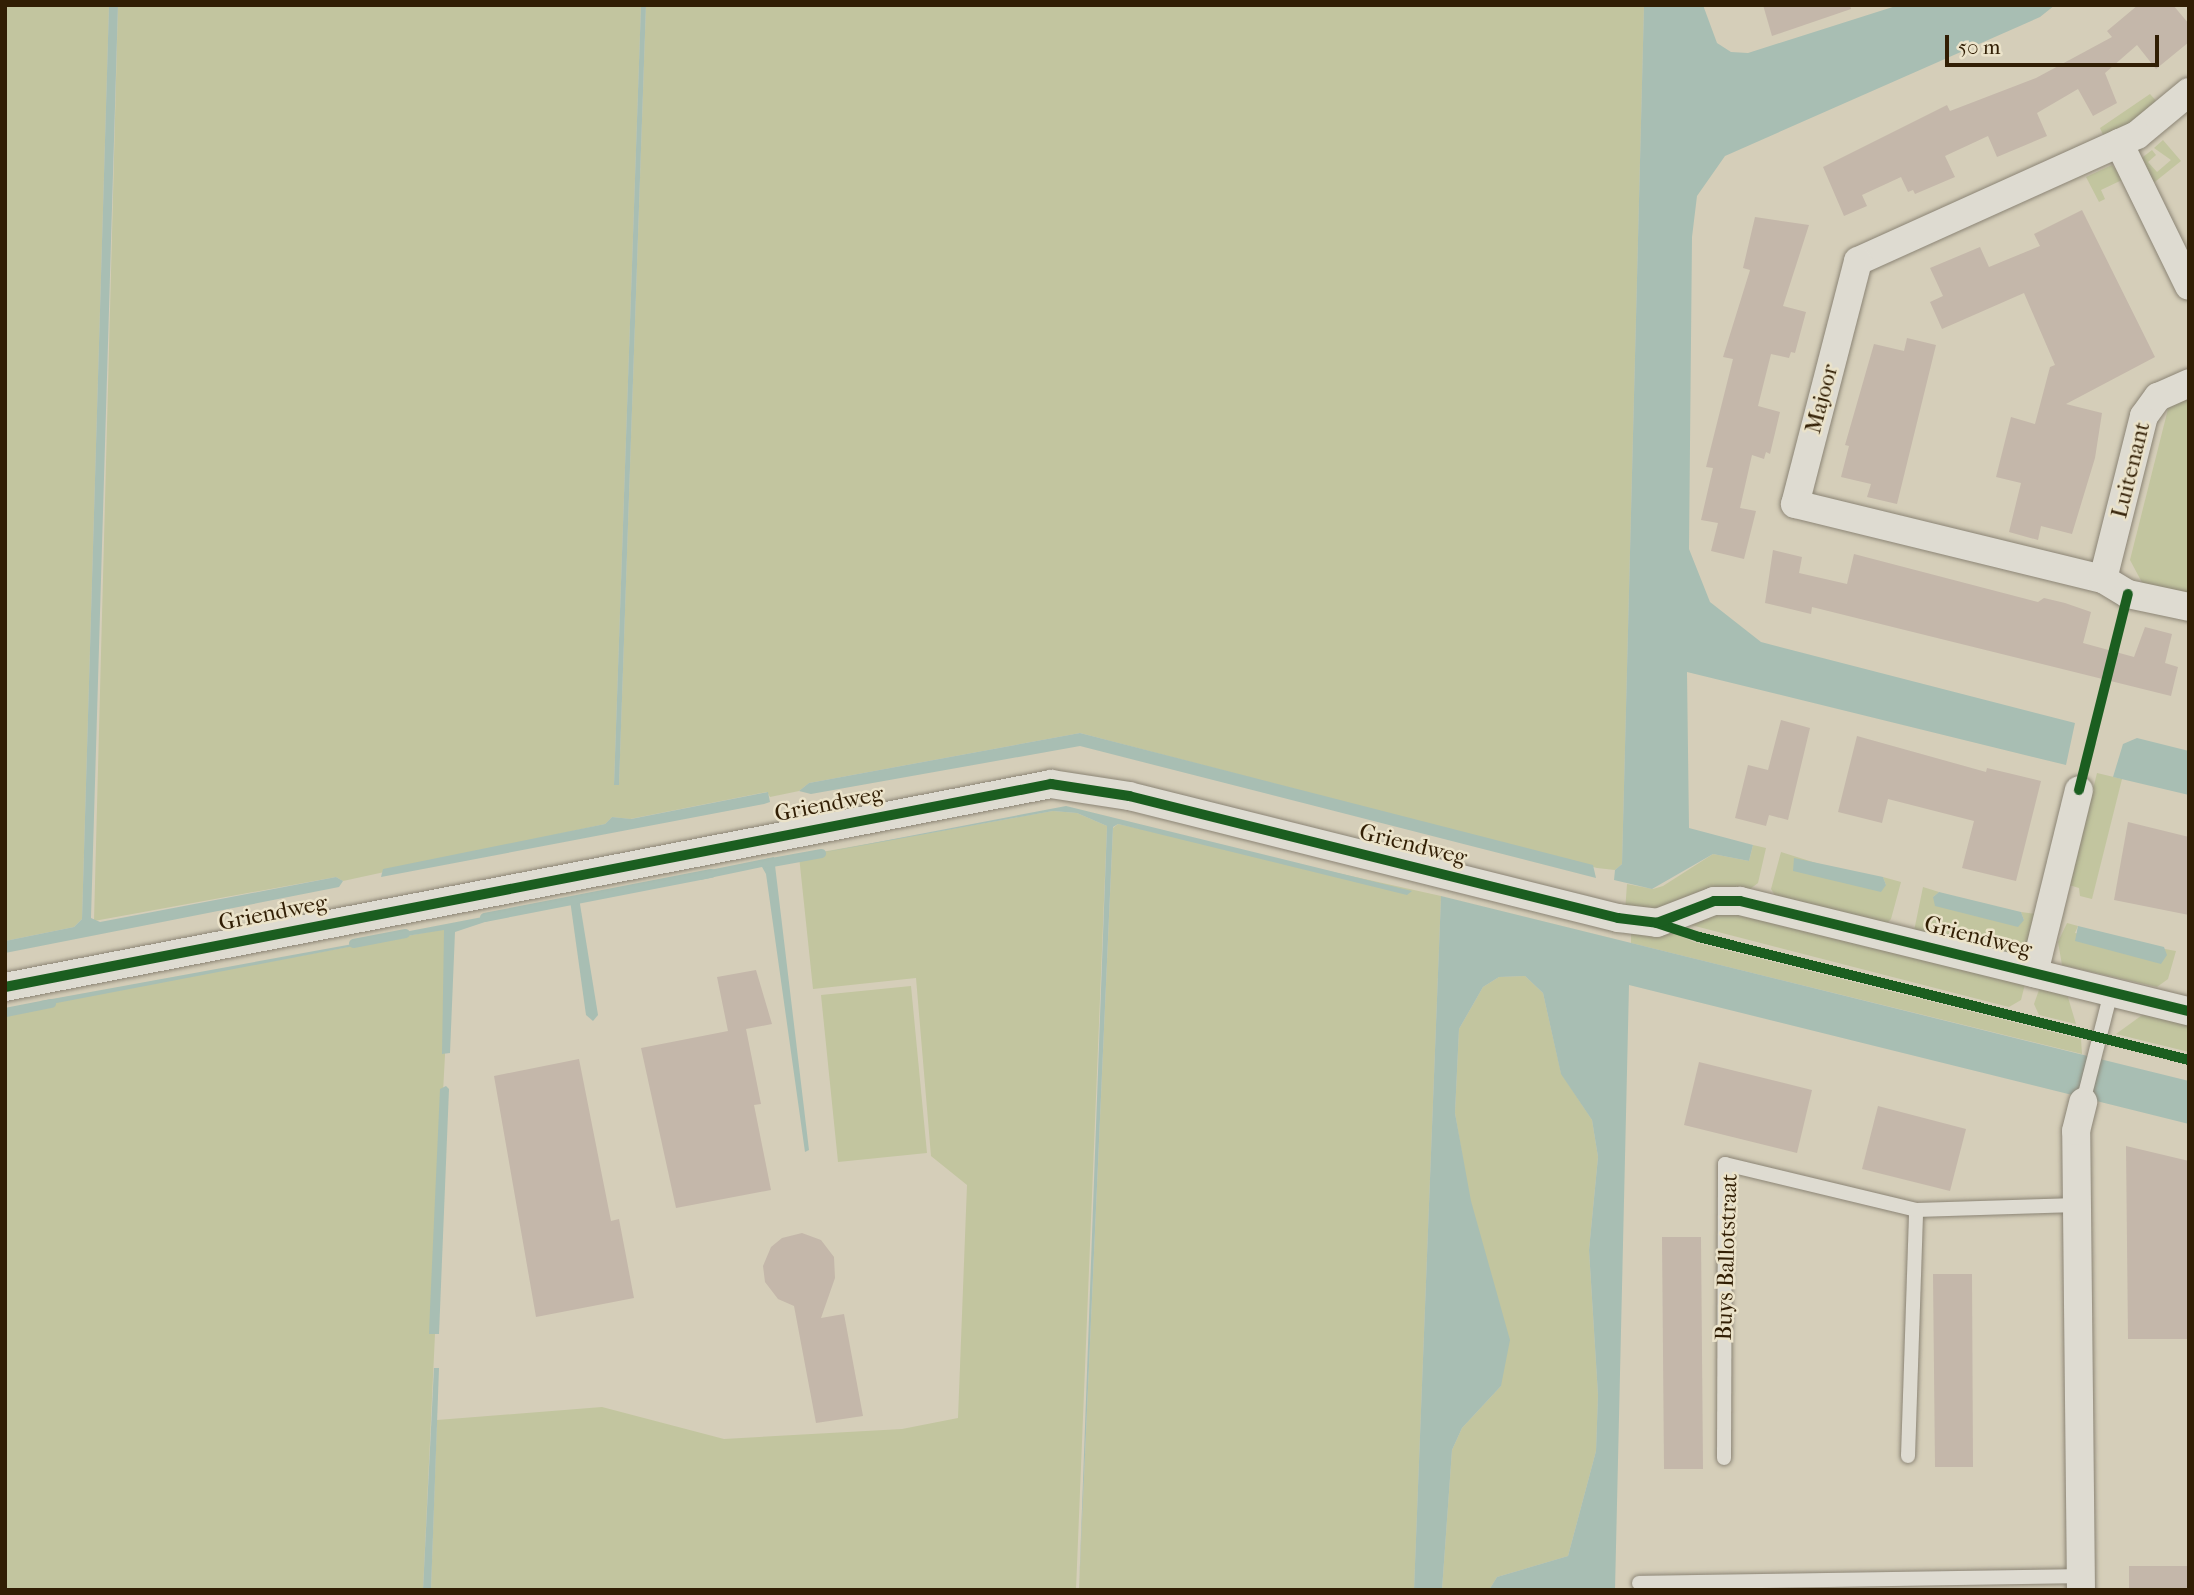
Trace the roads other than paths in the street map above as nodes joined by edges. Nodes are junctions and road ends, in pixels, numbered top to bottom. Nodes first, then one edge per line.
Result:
1 (2189, 92) edge
2 (2119, 143) junction
3 (2189, 286) edge
4 (2189, 383) edge
5 (2104, 579) junction
6 (2189, 607) edge
7 (2079, 790) dead end
8 (2034, 973) junction
9 (5, 987) edge
10 (2111, 992) junction
11 (2189, 1011) edge
12 (2083, 1102) joint
13 (2077, 1205) junction
14 (1916, 1210) junction
15 (1908, 1456) dead end
16 (1724, 1458) dead end
17 (1639, 1583) dead end
18 (2081, 1583) edge

1 - 2 street, Majoor
2 - 3 street
2 - 5 street, Majoor
4 - 5 street, Luitenant
5 - 6 street, Majoor
7 - 8 street
8 - 9 street, Griendweg
8 - 10 street, Griendweg
10 - 11 street, Griendweg
10 - 12 lane
12 - 13 street
13 - 14 lane, Buys Ballotstraat
13 - 18 street
14 - 15 lane
14 - 16 lane, Buys Ballotstraat
17 - 18 lane

